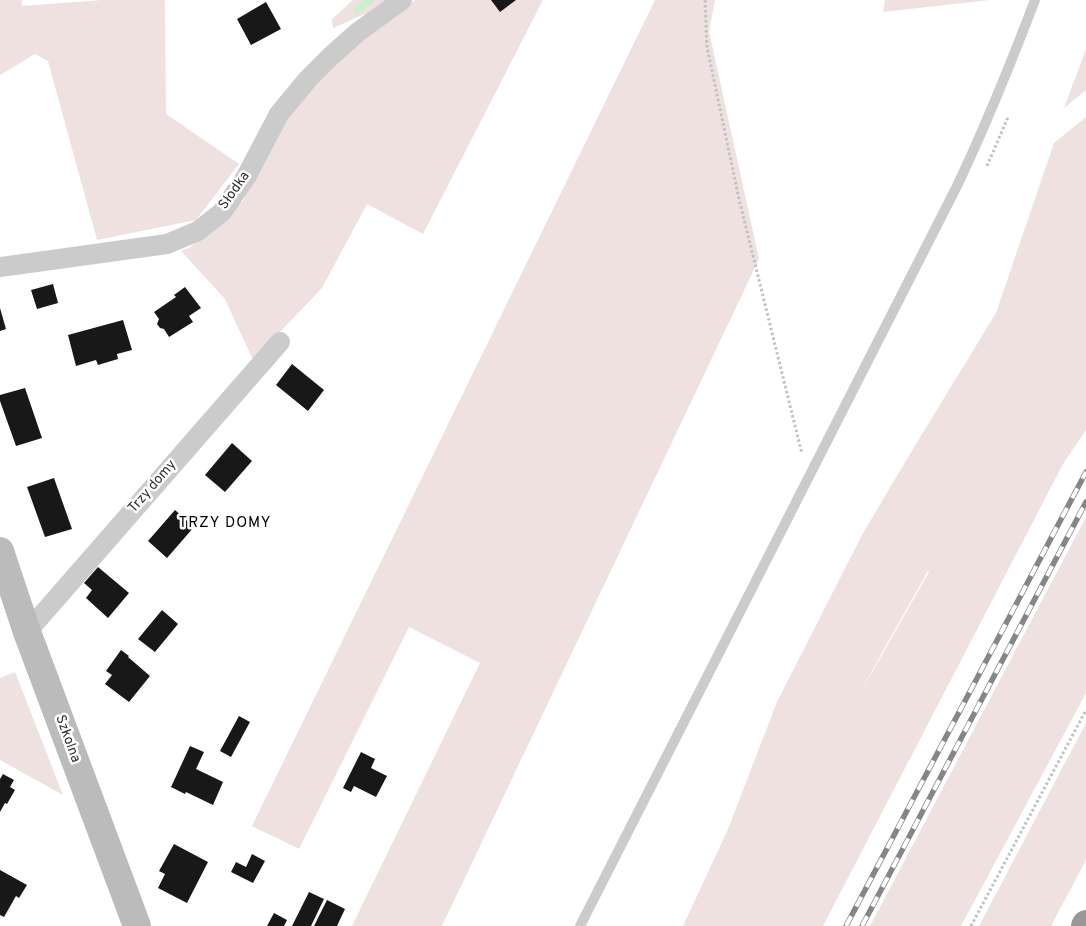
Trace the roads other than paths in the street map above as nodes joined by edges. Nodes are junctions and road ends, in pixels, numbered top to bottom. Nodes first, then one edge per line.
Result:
1 (402, 0) edge
2 (1035, 0) edge
3 (0, 266) edge
4 (280, 342) dead end
5 (2, 563) edge
6 (27, 632) junction
7 (137, 926) edge
8 (580, 926) edge

1 - 3 street, Słodka
2 - 8 lane
4 - 6 street, Trzy domy
5 - 6 street, Szkolna
6 - 7 street, Szkolna

